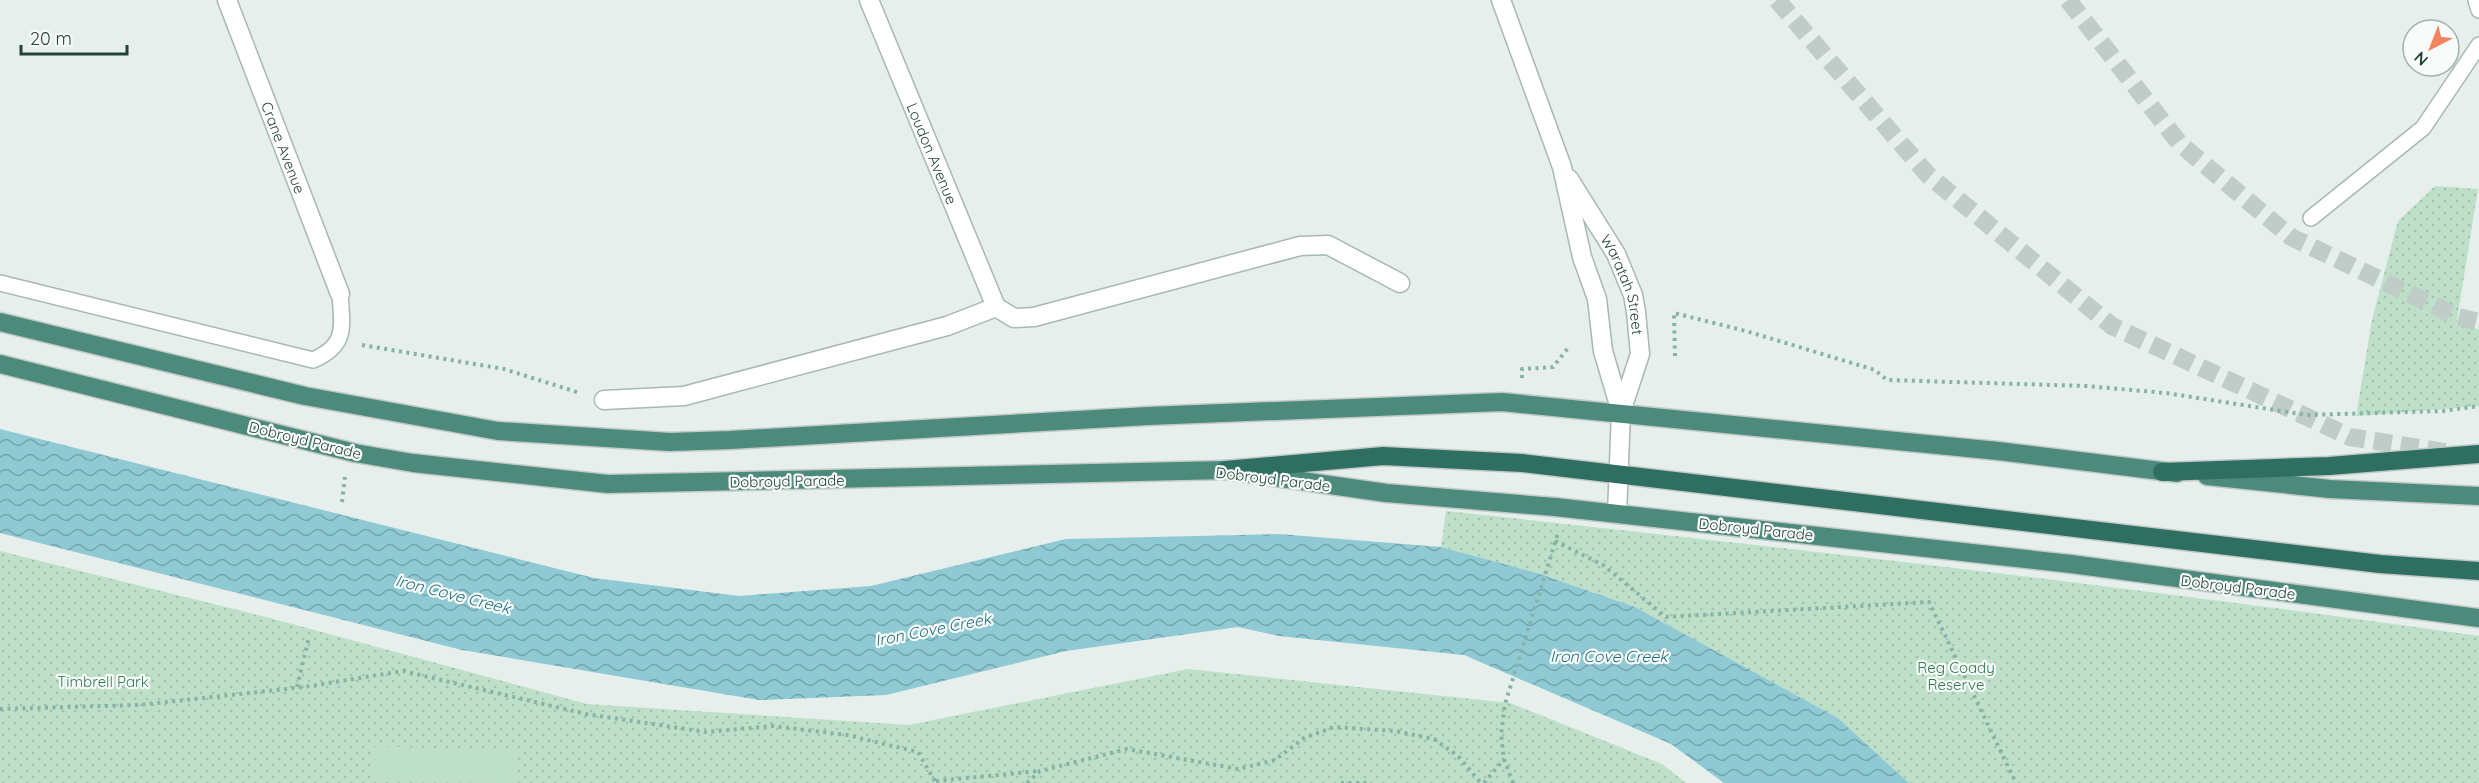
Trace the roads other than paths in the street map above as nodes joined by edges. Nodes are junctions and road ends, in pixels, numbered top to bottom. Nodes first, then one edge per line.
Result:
1 (227, 0) edge
2 (869, 0) edge
3 (1501, 0) edge
4 (2476, 0) edge
5 (2479, 10) edge
6 (2479, 45) edge
7 (1562, 167) junction
8 (2311, 218) dead end
9 (0, 283) edge
10 (1400, 283) dead end
11 (340, 294) joint
12 (996, 307) junction
13 (0, 322) edge
14 (0, 364) edge
15 (604, 400) road end
16 (1621, 412) junction
17 (2479, 454) edge
18 (1226, 470) junction
19 (2162, 472) junction
20 (1619, 474) junction
21 (2479, 496) edge
22 (1617, 514) junction
23 (2479, 571) edge
24 (2479, 618) edge

1 - 11 street, Crane Avenue
2 - 12 street, Loudon Avenue
3 - 7 street, Waratah Street
4 - 5 lane
6 - 8 lane
7 - 16 street, Waratah Street
7 - 16 street, Waratah Street
9 - 11 lane
10 - 12 street
12 - 15 street
13 - 16 highway
14 - 18 highway, Dobroyd Parade
16 - 19 highway
16 - 20 street, Waratah Street
17 - 19 highway
18 - 20 highway
18 - 22 highway, Dobroyd Parade
19 - 21 highway
20 - 22 street, Waratah Street
20 - 23 highway
22 - 24 highway, Dobroyd Parade

